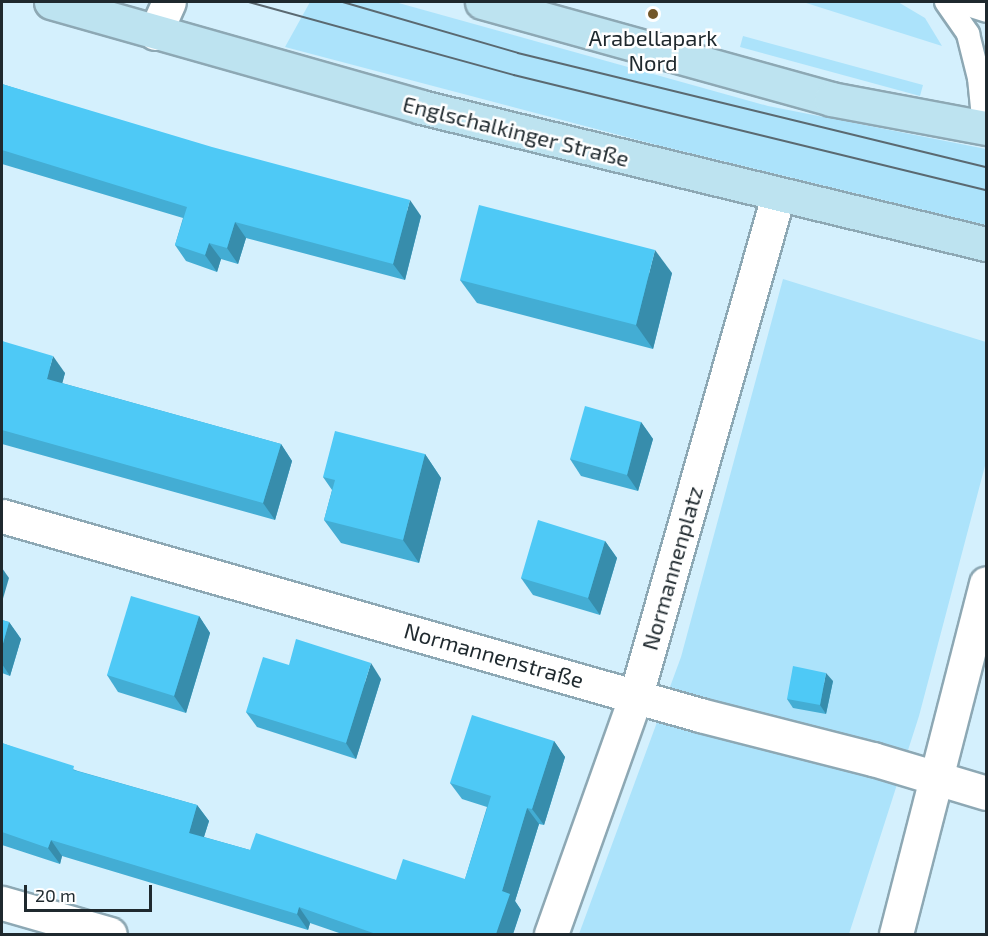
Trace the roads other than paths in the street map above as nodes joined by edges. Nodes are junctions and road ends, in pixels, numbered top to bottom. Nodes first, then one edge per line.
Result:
1 (51, 2) edge
2 (169, 2) edge
3 (482, 2) edge
4 (946, 2) edge
5 (959, 2) edge
6 (987, 11) edge
7 (155, 33) junction
8 (985, 127) edge
9 (778, 196) junction
10 (987, 244) edge
11 (2, 516) edge
12 (987, 583) edge
13 (636, 695) junction
14 (939, 778) junction
15 (987, 792) edge
16 (2, 903) edge
17 (110, 934) edge
18 (551, 934) edge
19 (897, 934) edge

1 - 7 main road, Englschalkinger Straße
2 - 7 street
3 - 8 main road
4 - 8 lane
5 - 6 lane
7 - 9 main road, Englschalkinger Straße
9 - 10 main road, Englschalkinger Straße
9 - 13 street, Normannenplatz
11 - 13 street, Normannenstraße
12 - 14 street
13 - 14 street, Normannenstraße
13 - 18 street, Normannenplatz
14 - 15 street, Normannenstraße
14 - 19 street
16 - 17 street

